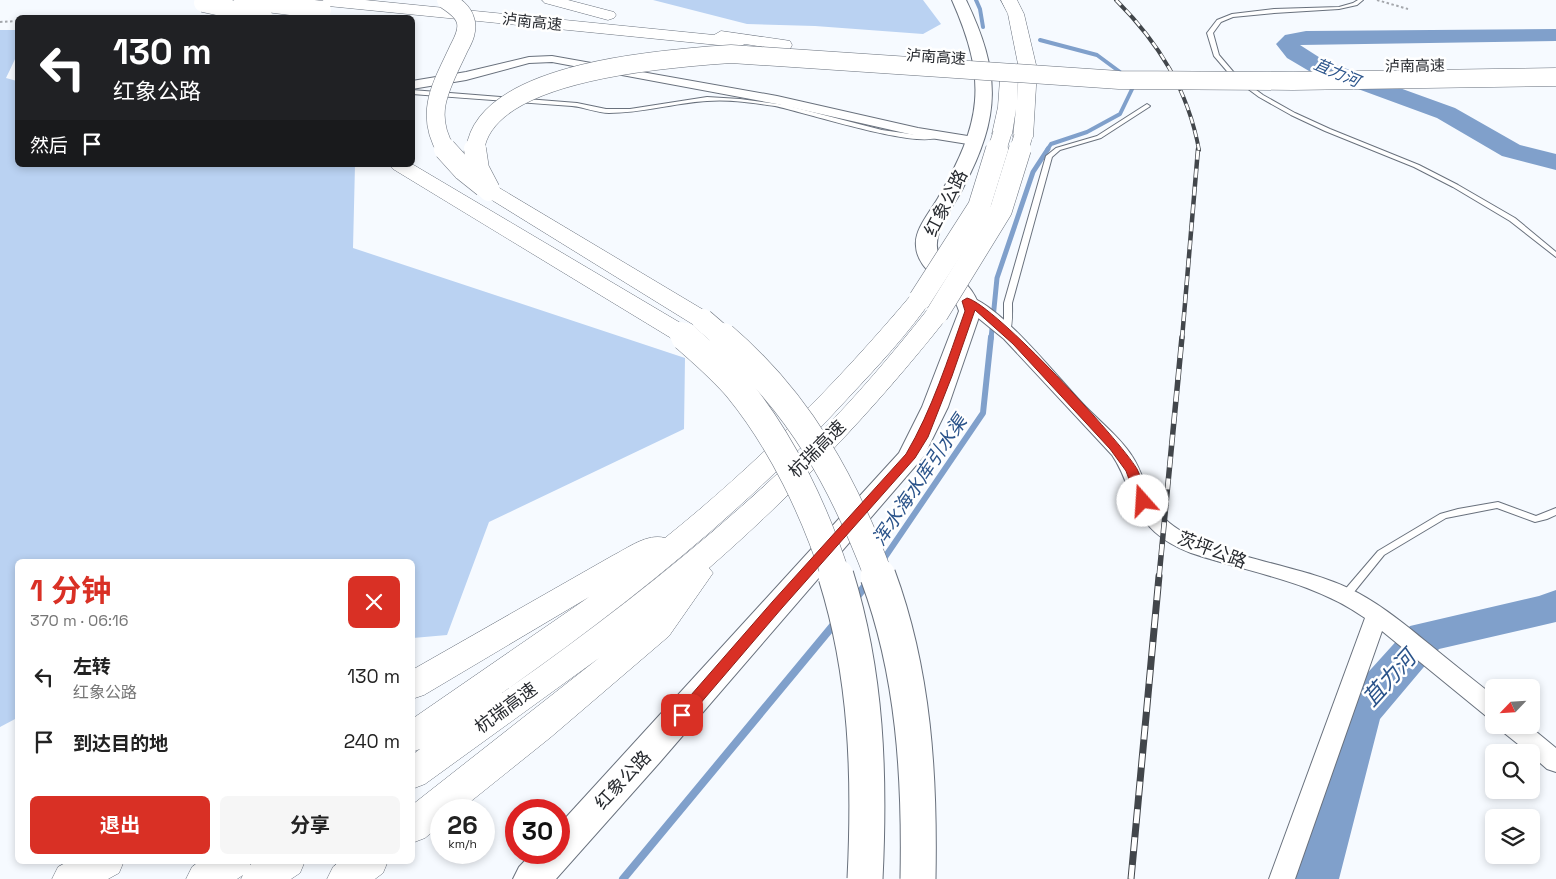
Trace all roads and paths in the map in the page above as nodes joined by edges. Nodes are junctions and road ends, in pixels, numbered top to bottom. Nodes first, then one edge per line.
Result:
1 (244, 0) edge
2 (271, 0) edge
3 (446, 0) edge
4 (550, 0) edge
5 (959, 0) edge
6 (994, 0) edge
7 (1009, 0) edge
8 (1361, 0) edge
9 (1378, 0) edge
10 (199, 2) edge
11 (324, 4) edge
12 (1408, 8) dead end
13 (242, 15) edge
14 (256, 15) edge
15 (366, 15) edge
16 (15, 21) edge
17 (415, 21) edge
18 (0, 22) edge
19 (784, 45) junction
20 (734, 48) junction
21 (1556, 64) edge
22 (1556, 77) edge
23 (415, 84) edge
24 (415, 92) edge
25 (1147, 106) dead end
26 (1013, 135) junction
27 (948, 137) junction
28 (974, 141) junction
29 (415, 154) edge
30 (403, 167) edge
31 (442, 190) junction
32 (489, 190) junction
33 (1556, 255) edge
34 (976, 307) junction
35 (691, 327) junction
36 (1004, 330) junction
37 (1556, 511) edge
38 (710, 533) junction
39 (1346, 596) junction
40 (1377, 615) junction
41 (1440, 666) joint
42 (415, 684) edge
43 (1485, 703) edge
44 (1523, 734) edge
45 (415, 736) edge
46 (1556, 762) edge
47 (415, 772) edge
48 (415, 825) edge
49 (570, 838) edge
50 (100, 864) edge
51 (228, 864) edge
52 (282, 864) edge
53 (365, 864) edge
54 (546, 864) edge
55 (72, 879) edge
56 (206, 879) edge
57 (261, 879) edge
58 (347, 879) edge
59 (532, 879) edge
60 (865, 879) edge
61 (918, 879) edge
62 (1282, 879) edge

1 - 11 highway, 泸南高速, bridge
2 - 13 highway
3 - 32 highway, bridge
4 - 19 highway
5 - 28 main road, 红象公路
6 - 26 highway, 杭瑞高速
7 - 26 highway, 杭瑞高速
8 - 33 lane
9 - 12 path
10 - 14 highway, bridge
11 - 15 highway, 泸南高速
11 - 20 highway, 泸南高速
16 - 18 path
17 - 20 highway, 泸南高速
19 - 20 highway, 泸南高速
19 - 21 highway, 泸南高速
20 - 22 highway, 泸南高速, bridge
20 - 32 highway, bridge
23 - 27 street
24 - 27 lane
25 - 36 lane
26 - 38 highway, 杭瑞高速, bridge
27 - 28 street
28 - 34 main road, 红象公路
29 - 31 highway
30 - 31 highway
31 - 35 highway
32 - 35 highway
34 - 36 street, 茨坪公路
34 - 49 main road, 红象公路
35 - 60 highway, bridge
35 - 61 highway, bridge
36 - 39 street, 茨坪公路
37 - 39 lane
38 - 42 highway
38 - 45 highway, 杭瑞高速
38 - 47 highway, 杭瑞高速
38 - 48 highway
39 - 40 street, 茨坪公路
40 - 41 street, 茨坪公路
40 - 62 street
41 - 43 street, 茨坪公路
44 - 46 street
50 - 55 highway
51 - 56 highway
52 - 57 highway
53 - 58 highway
54 - 59 main road, 红象公路

